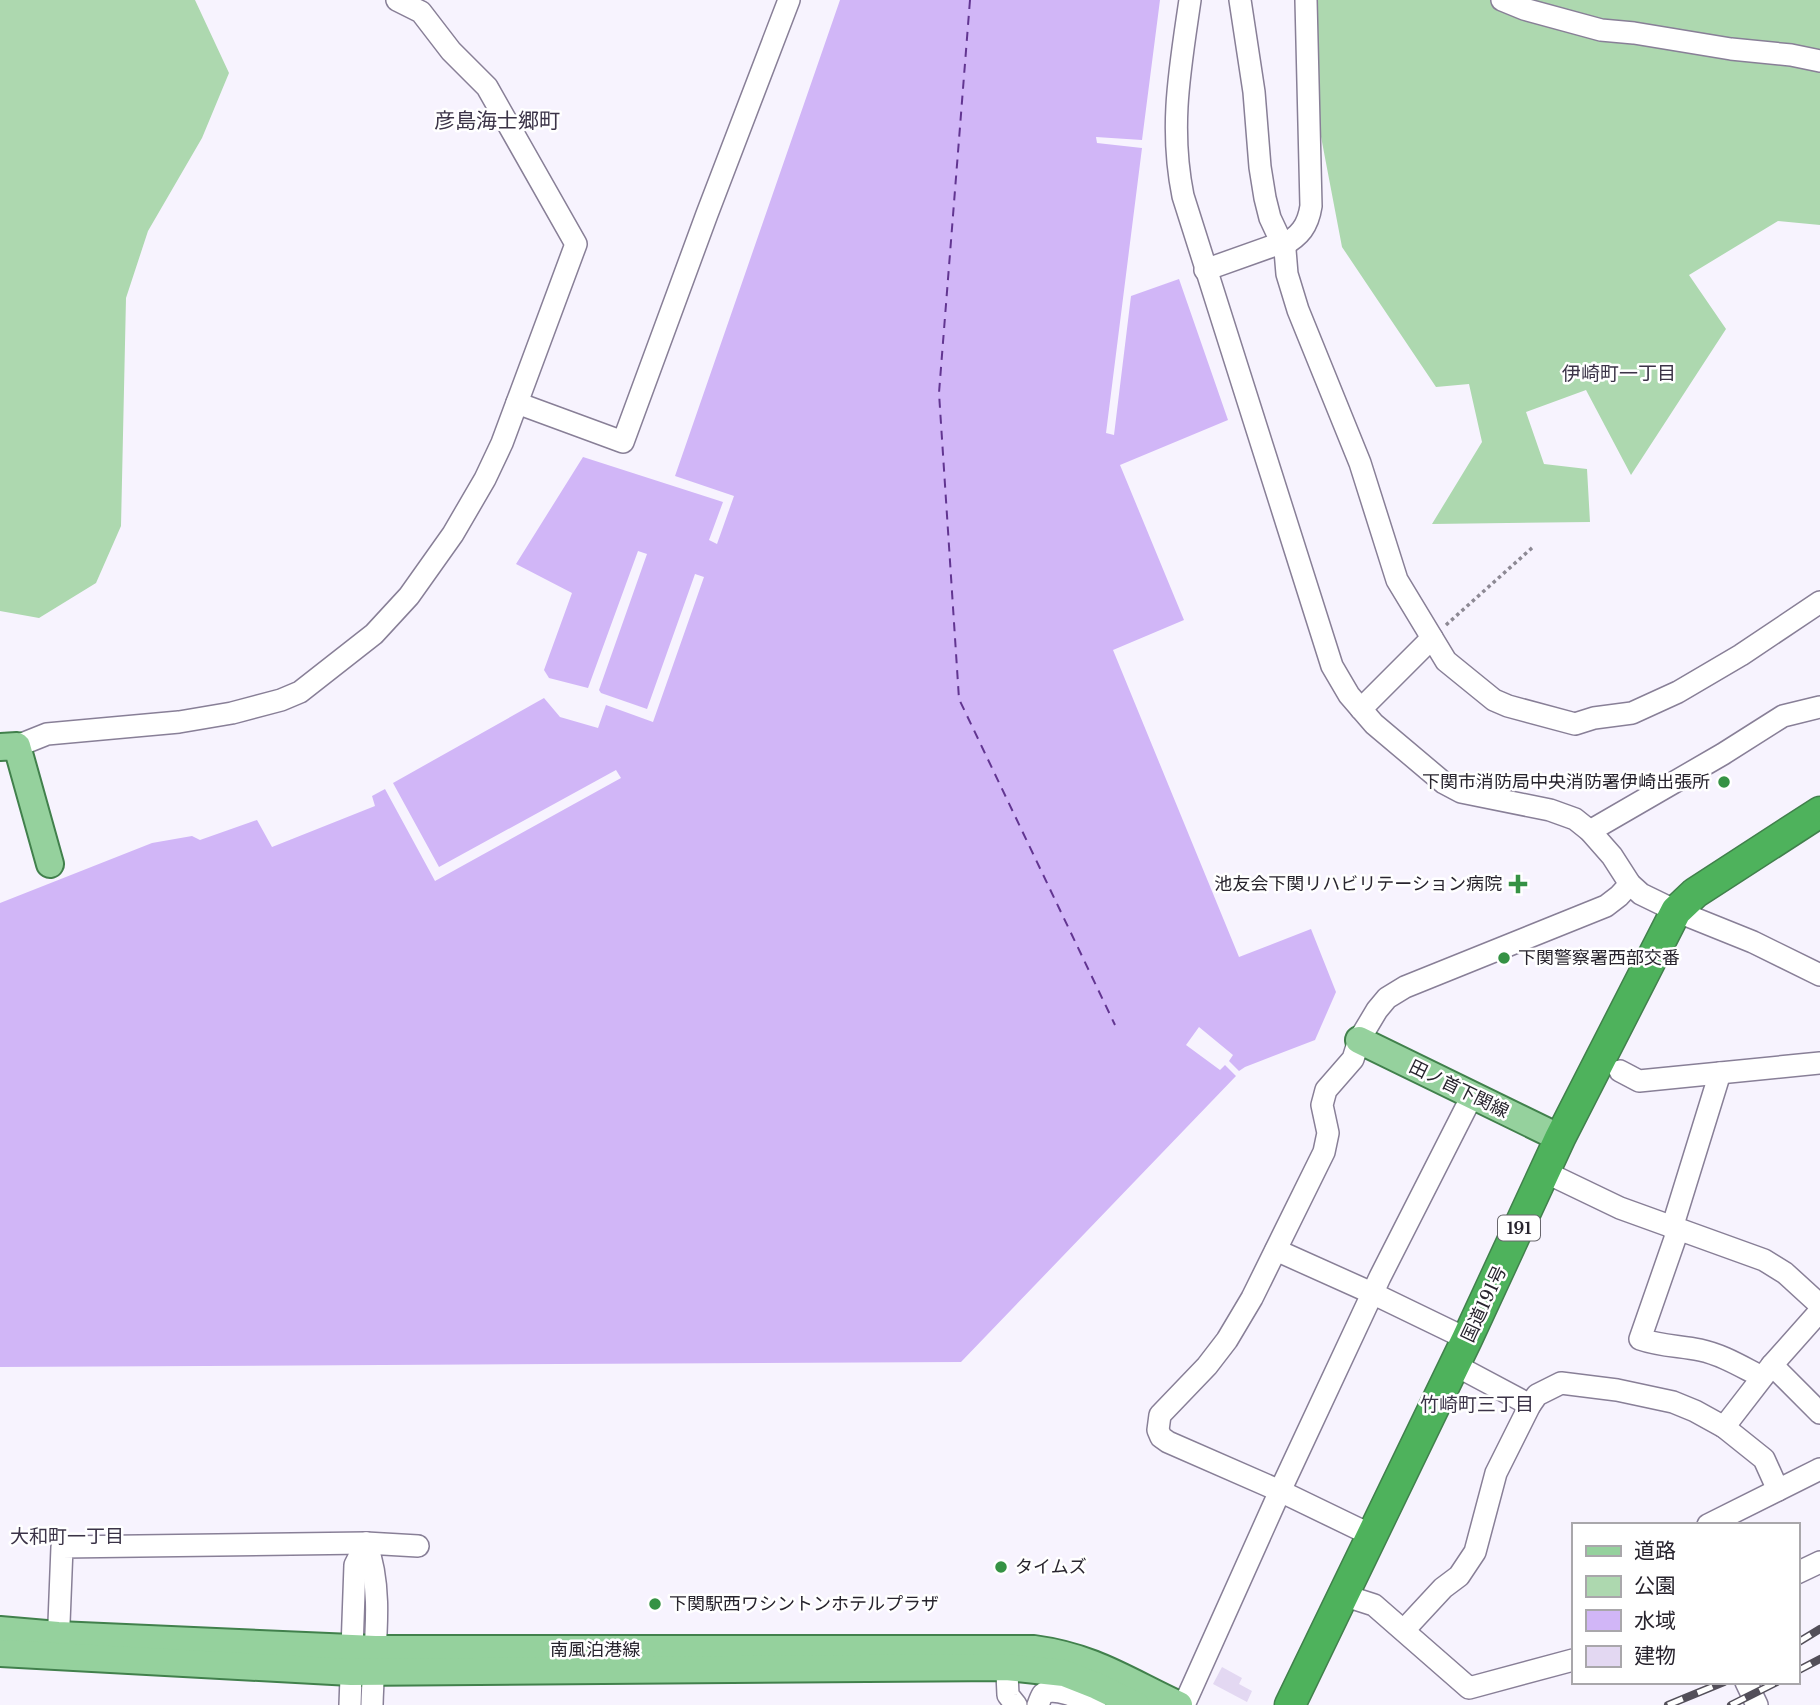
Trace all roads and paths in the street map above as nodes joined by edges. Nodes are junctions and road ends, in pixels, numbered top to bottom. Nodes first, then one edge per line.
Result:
1 (397, 0) edge
2 (789, 0) edge
3 (1190, 0) edge
4 (1240, 0) edge
5 (1306, 0) edge
6 (1502, 0) edge
7 (1820, 61) edge
8 (1282, 244) junction
9 (1205, 270) junction
10 (517, 403) junction
11 (1533, 547) dead end
12 (1820, 602) edge
13 (1432, 638) junction
14 (1820, 707) edge
15 (1361, 709) junction
16 (8, 746) edge
17 (1820, 813) edge
18 (1590, 831) junction
19 (50, 864) dead end
20 (1630, 884) junction
21 (1676, 911) junction
22 (1820, 975) edge
23 (1359, 1040) junction
24 (1820, 1063) edge
25 (1620, 1071) dead end
26 (1720, 1073) junction
27 (1472, 1096) junction
28 (1560, 1138) junction
29 (1545, 1172) junction
30 (1675, 1229) junction
31 (1276, 1250) junction
32 (1374, 1294) junction
33 (1820, 1306) edge
34 (1820, 1311) edge
35 (1461, 1352) junction
36 (1767, 1371) junction
37 (1530, 1405) junction
38 (1820, 1413) edge
39 (1724, 1427) junction
40 (1820, 1469) edge
41 (1778, 1490) junction
42 (1280, 1491) junction
43 (1712, 1523) edge
44 (1371, 1535) junction
45 (366, 1543) junction
46 (418, 1546) dead end
47 (1820, 1562) edge
48 (1799, 1572) edge
49 (1343, 1595) junction
50 (0, 1630) edge
51 (1404, 1630) junction
52 (58, 1646) junction
53 (0, 1653) edge
54 (1006, 1657) junction
55 (363, 1660) junction
56 (1572, 1660) edge
57 (1109, 1669) junction
58 (1747, 1684) edge
59 (350, 1705) edge
60 (372, 1705) edge
61 (1016, 1705) edge
62 (1038, 1705) edge
63 (1095, 1705) edge
64 (1136, 1705) edge
65 (1159, 1705) edge
66 (1182, 1705) edge
67 (1290, 1705) edge
68 (1758, 1705) edge

1 - 10 street
2 - 10 street
3 - 9 street
4 - 8 street
5 - 8 street
6 - 7 street
8 - 9 street
8 - 13 street
9 - 15 street
10 - 16 street
11 - 13 path
12 - 13 street
13 - 15 street
14 - 18 street
15 - 18 street
16 - 19 main road
17 - 21 highway, 国道191号 / 191
18 - 20 street
20 - 21 street
20 - 23 street
21 - 22 street
21 - 28 highway, 国道191号 / 191
23 - 27 main road, 田ノ首下関線
23 - 31 street
24 - 26 street
25 - 26 street
26 - 30 street
27 - 28 main road, 田ノ首下関線
27 - 32 street
28 - 29 highway, 国道191号 / 191
29 - 30 street
29 - 35 highway, 国道191号 / 191
30 - 33 street
30 - 36 street
31 - 32 street
31 - 42 street
32 - 35 street
32 - 42 street
34 - 36 street
35 - 37 street
35 - 44 highway, 国道191号 / 191
36 - 38 street
36 - 39 street
37 - 39 street
37 - 51 street
39 - 41 street
40 - 41 street
41 - 43 street
42 - 44 street
42 - 66 street
44 - 49 highway, 国道191号 / 191
45 - 46 street
45 - 52 street
45 - 55 street
47 - 48 street
49 - 51 street
49 - 67 highway, 国道191号 / 191
50 - 52 main road, 南風泊港線
51 - 56 street
52 - 53 main road, 南風泊港線
52 - 55 main road, 南風泊港線
54 - 55 main road, 南風泊港線
54 - 57 main road, 南風泊港線
54 - 61 street
54 - 64 main road, 南風泊港線
55 - 59 street
55 - 60 street
57 - 65 street
57 - 66 main road, 南風泊港線
58 - 68 street
62 - 63 street

